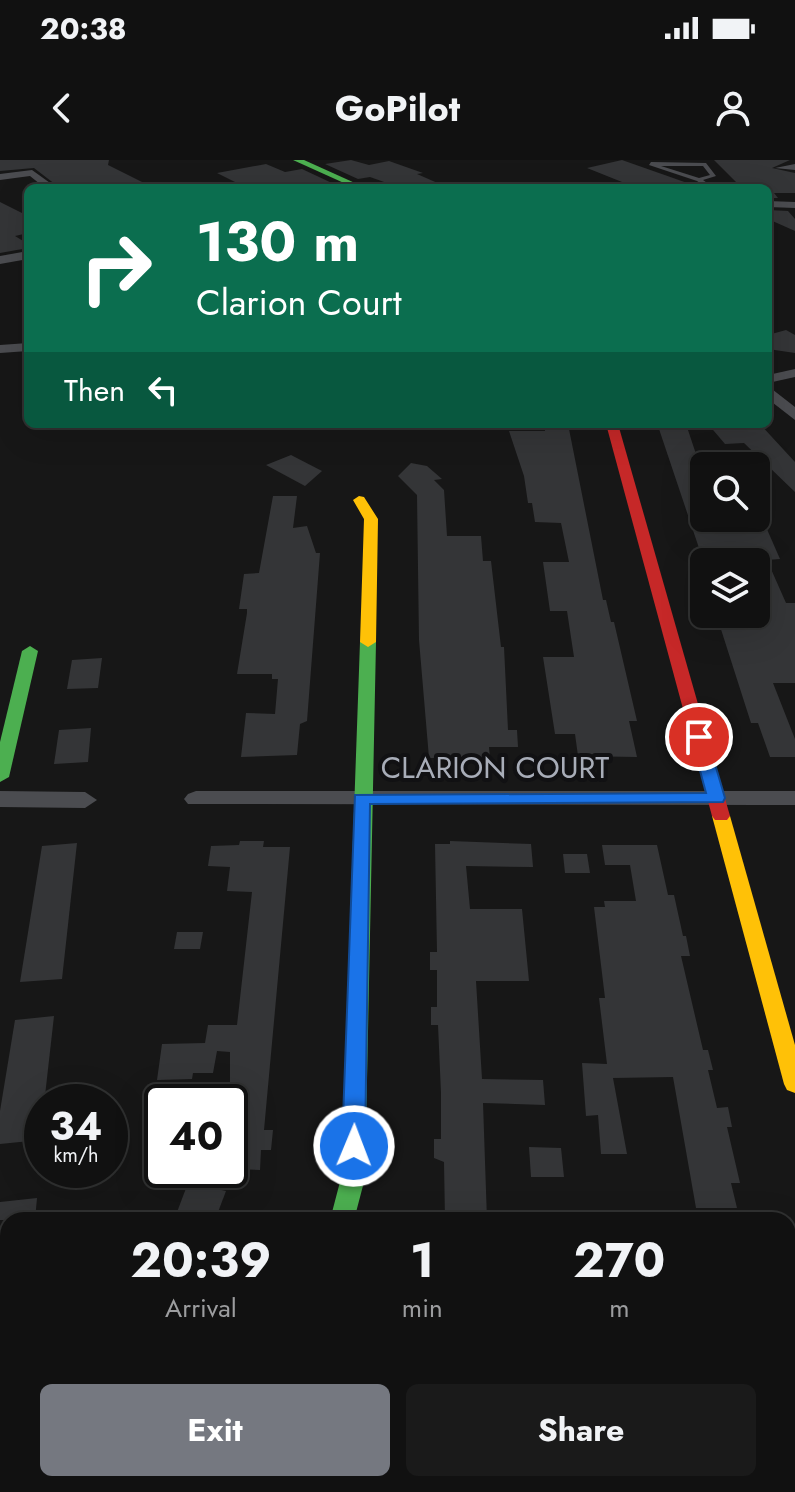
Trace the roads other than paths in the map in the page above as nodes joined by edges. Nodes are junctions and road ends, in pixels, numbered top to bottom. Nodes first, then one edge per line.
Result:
1 (38, 160) edge
2 (297, 160) edge
3 (795, 167) edge
4 (780, 168) dead end
5 (32, 173) junction
6 (0, 177) edge
7 (699, 180) junction
8 (47, 184) edge
9 (353, 184) edge
10 (705, 184) edge
11 (772, 204) edge
12 (795, 205) edge
13 (24, 256) edge
14 (0, 260) edge
15 (24, 347) edge
16 (0, 349) edge
17 (795, 373) edge
18 (772, 378) edge
19 (772, 395) edge
20 (795, 415) edge
21 (613, 428) edge
22 (359, 500) dead end
23 (30, 651) dead end
24 (0, 777) edge
25 (717, 798) junction
26 (795, 798) edge
27 (0, 799) edge
28 (196, 799) dead end
29 (361, 799) junction
30 (85, 800) dead end
31 (795, 1084) edge
32 (346, 1212) edge

1 - 5 street
2 - 9 street
3 - 4 street
5 - 6 street
5 - 8 street
7 - 7 lane
7 - 10 lane
11 - 12 street
13 - 14 street
15 - 16 street
17 - 18 street
19 - 20 street
21 - 25 street
22 - 29 street
23 - 24 street
25 - 26 street, CLARION COURT
25 - 29 street, CLARION COURT
25 - 31 street
27 - 30 street
28 - 29 street, CLARION COURT
29 - 32 street

